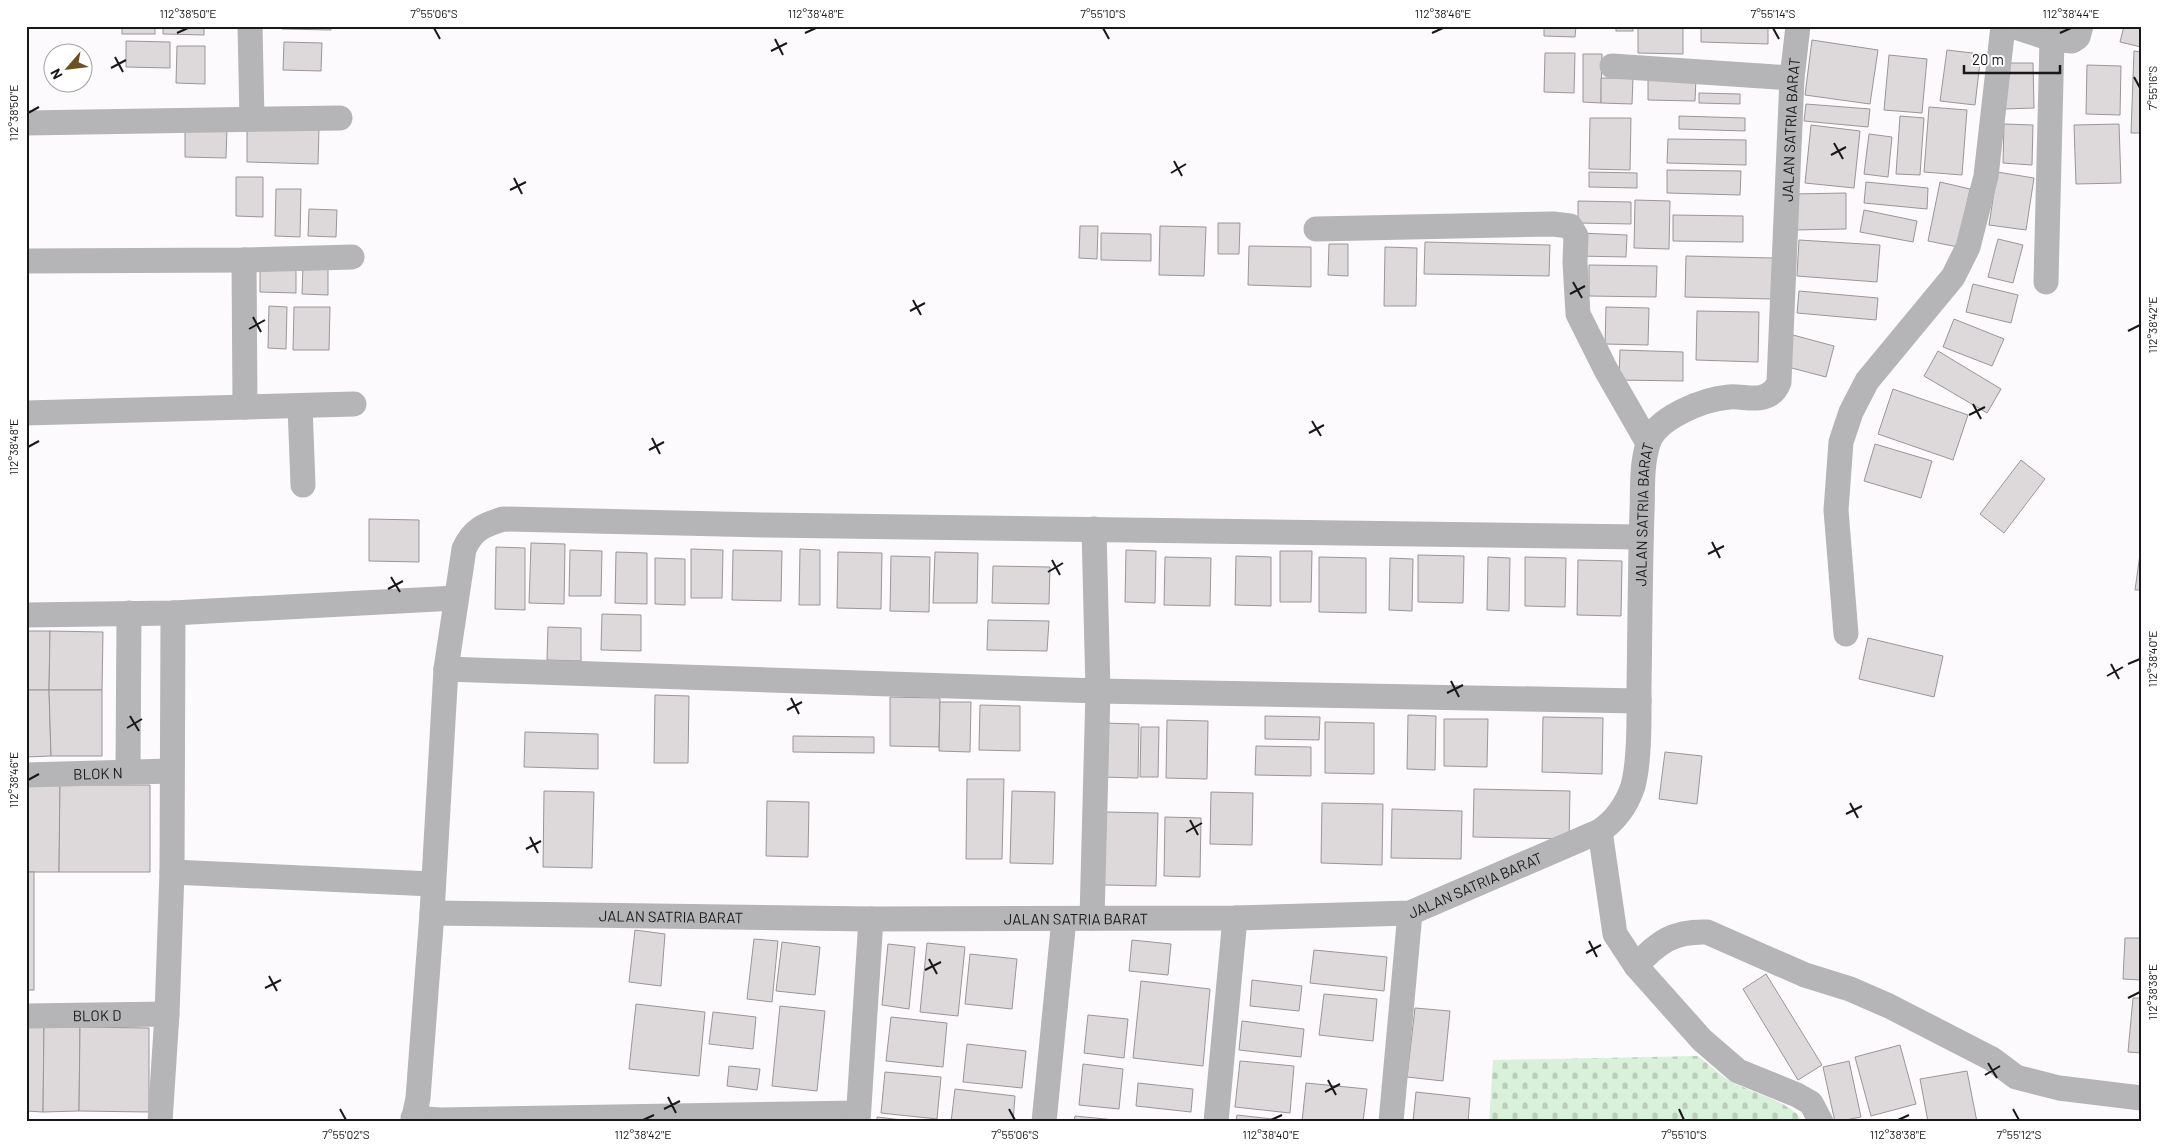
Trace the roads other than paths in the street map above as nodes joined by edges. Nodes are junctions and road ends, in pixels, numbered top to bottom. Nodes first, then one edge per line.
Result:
1 (250, 26) edge
2 (1798, 26) edge
3 (2081, 26) edge
4 (2014, 27) edge
5 (2052, 39) junction
6 (1612, 66) dead end
7 (1792, 78) junction
8 (340, 118) dead end
9 (252, 119) junction
10 (26, 123) edge
11 (1316, 229) dead end
12 (352, 257) dead end
13 (244, 260) junction
14 (26, 261) edge
15 (2046, 282) dead end
16 (354, 404) dead end
17 (300, 406) junction
18 (245, 407) junction
19 (26, 412) edge
20 (1648, 443) junction
21 (303, 485) dead end
22 (1094, 529) junction
23 (1641, 537) junction
24 (456, 598) junction
25 (129, 613) junction
26 (173, 613) junction
27 (26, 615) edge
28 (1846, 634) dead end
29 (446, 669) junction
30 (1098, 691) junction
31 (1639, 701) junction
32 (128, 771) junction
33 (171, 771) junction
34 (26, 775) edge
35 (1600, 831) junction
36 (172, 872) junction
37 (432, 884) junction
38 (1410, 912) junction
39 (432, 913) junction
40 (1092, 918) junction
41 (1235, 918) junction
42 (871, 919) junction
43 (1064, 919) junction
44 (1636, 966) junction
45 (168, 1014) junction
46 (26, 1016) edge
47 (2141, 1098) edge
48 (415, 1113) edge
49 (858, 1117) edge
50 (440, 1121) edge
51 (160, 1122) edge
52 (1044, 1122) edge
53 (1216, 1122) edge
54 (1391, 1122) edge
55 (1821, 1122) edge

1 - 9 street
2 - 7 street, JALAN SATRIA BARAT
3 - 5 street
4 - 5 street
4 - 28 street
5 - 15 street
6 - 7 street
7 - 20 street, JALAN SATRIA BARAT
8 - 9 street
9 - 10 street
11 - 20 street
12 - 13 street
13 - 14 street
13 - 18 street
16 - 17 street
17 - 18 street
17 - 21 street
18 - 19 street
20 - 23 street, JALAN SATRIA BARAT
22 - 23 street
22 - 24 street
22 - 30 street
23 - 31 street, JALAN SATRIA BARAT
24 - 26 street
24 - 29 street
25 - 26 street
25 - 27 street
25 - 32 street
26 - 33 street
29 - 30 street
29 - 37 street
30 - 31 street
30 - 40 street
31 - 35 street, JALAN SATRIA BARAT
32 - 33 street, BLOK N
32 - 34 street, BLOK N
33 - 36 street
35 - 38 street, JALAN SATRIA BARAT
35 - 44 street
36 - 37 street
36 - 45 street
37 - 39 street
38 - 41 street, JALAN SATRIA BARAT
38 - 54 street
39 - 42 street, JALAN SATRIA BARAT
39 - 48 street
40 - 41 street, JALAN SATRIA BARAT
40 - 43 street, JALAN SATRIA BARAT
41 - 53 street
42 - 43 street, JALAN SATRIA BARAT
42 - 49 street
43 - 52 street
44 - 47 street
44 - 55 street
45 - 46 street, BLOK D
45 - 51 street
48 - 50 street
49 - 50 street

